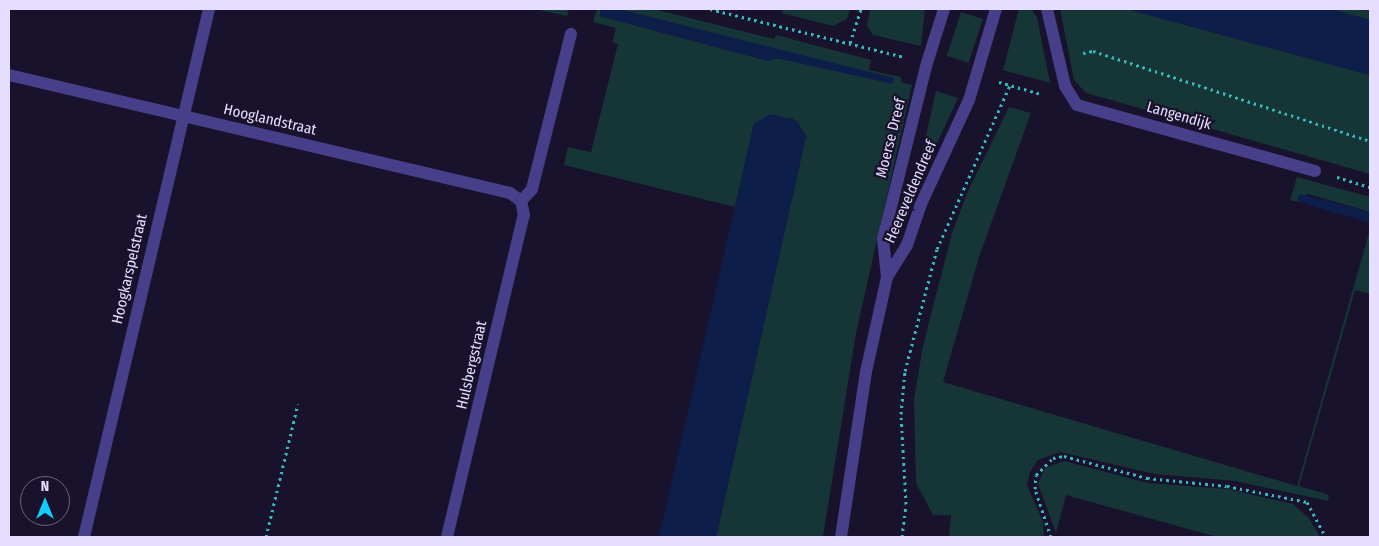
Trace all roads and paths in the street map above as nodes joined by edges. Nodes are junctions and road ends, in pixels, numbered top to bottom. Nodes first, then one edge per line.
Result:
1 (209, 9) edge
2 (710, 9) edge
3 (860, 9) edge
4 (944, 9) edge
5 (996, 9) edge
6 (1047, 9) edge
7 (571, 34) dead end
8 (1058, 57) junction
9 (9, 75) edge
10 (1010, 85) dead end
11 (183, 116) junction
12 (1370, 140) edge
13 (1315, 171) joint
14 (1370, 187) edge
15 (521, 201) junction
16 (887, 277) junction
17 (298, 404) dead end
18 (84, 537) edge
19 (266, 537) edge
20 (447, 537) edge
21 (841, 537) edge
22 (902, 537) edge
23 (1051, 537) edge
24 (1326, 537) edge

1 - 11 street, Hoogkarspelstraat
2 - 3 path
4 - 16 street, Moerse Dreef
5 - 16 street, Heereveldendreef
6 - 8 street, Langendijk
7 - 15 street
8 - 12 path
8 - 13 street, Langendijk
9 - 11 street, Hooglandstraat
10 - 22 path
11 - 15 street, Hooglandstraat
11 - 18 street, Hoogkarspelstraat
13 - 14 path
15 - 20 street, Hulsbergstraat
16 - 21 street, Heereveldendreef
17 - 19 path
23 - 24 path

